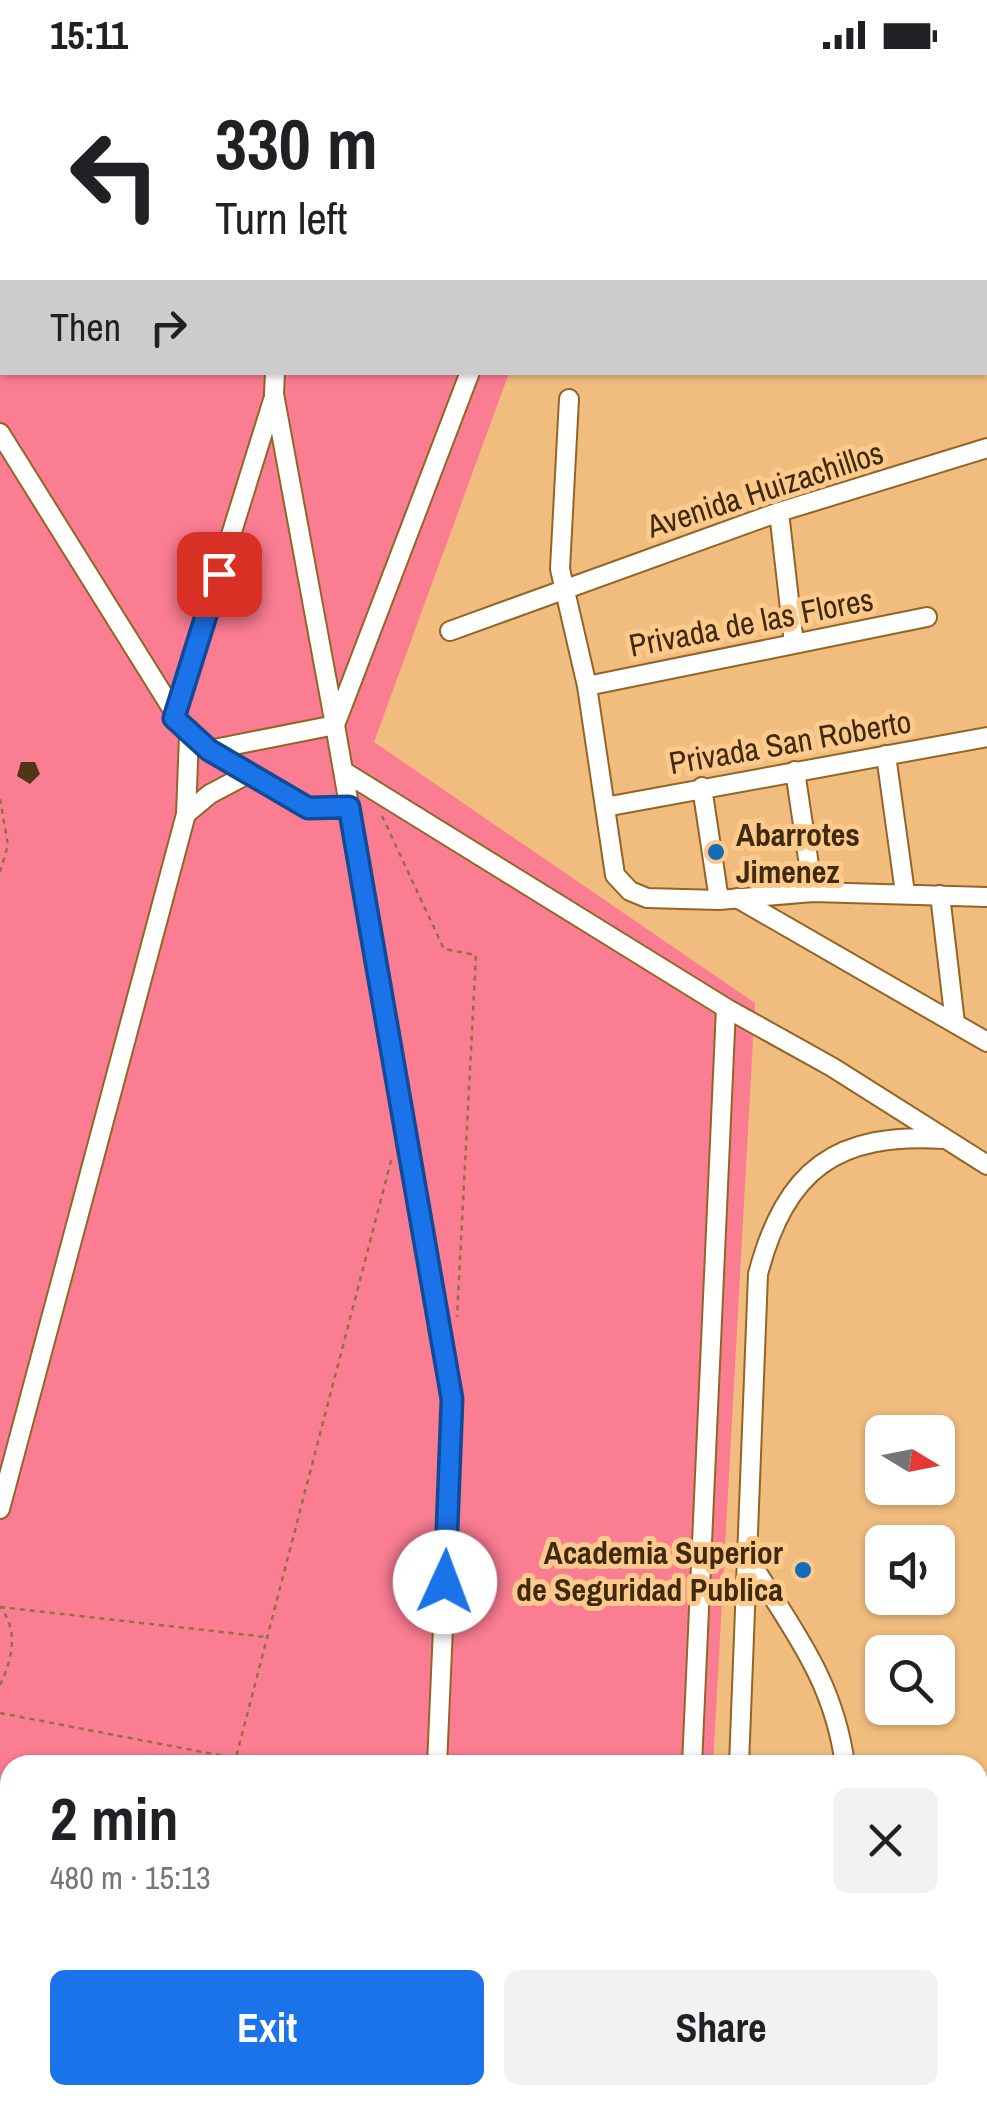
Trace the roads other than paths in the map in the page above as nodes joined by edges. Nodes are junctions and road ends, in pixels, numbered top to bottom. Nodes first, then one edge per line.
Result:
1 (275, 375) edge
2 (469, 375) edge
3 (274, 394) junction
4 (569, 399) dead end
5 (0, 433) edge
6 (987, 448) edge
7 (779, 512) junction
8 (562, 590) junction
9 (927, 618) dead end
10 (450, 632) dead end
11 (794, 644) junction
12 (586, 686) junction
13 (174, 718) junction
14 (335, 726) junction
15 (189, 736) junction
16 (987, 737) edge
17 (209, 750) junction
18 (886, 754) junction
19 (795, 770) junction
20 (343, 771) junction
21 (246, 774) junction
22 (702, 787) junction
23 (349, 807) junction
24 (604, 807) junction
25 (186, 814) junction
26 (813, 892) junction
27 (905, 893) junction
28 (940, 895) junction
29 (987, 898) edge
30 (728, 899) junction
31 (726, 1008) junction
32 (955, 1022) junction
33 (987, 1042) edge
34 (945, 1139) junction
35 (987, 1164) edge
36 (0, 1509) edge
37 (747, 1558) junction
38 (438, 1755) edge
39 (692, 1755) edge
40 (739, 1755) edge
41 (844, 1755) edge

1 - 3 street
2 - 14 street
3 - 13 street
3 - 14 street
4 - 8 street
5 - 13 street
6 - 7 street, Avenida Huizachillos
7 - 8 street, Avenida Huizachillos
7 - 11 street
8 - 10 street, Avenida Huizachillos
8 - 12 street
9 - 11 street, Privada de las Flores
11 - 12 street, Privada de las Flores
12 - 24 street
13 - 15 street
14 - 17 street
14 - 20 street
15 - 17 street
15 - 25 street
16 - 18 street, Privada San Roberto
17 - 21 street
18 - 19 street, Privada San Roberto
18 - 27 street
19 - 22 street, Privada San Roberto
19 - 26 street
20 - 23 street
20 - 31 street
21 - 23 street
21 - 25 street
22 - 24 street, Privada San Roberto
22 - 30 street
23 - 38 street
24 - 30 street
25 - 36 street
26 - 27 street
26 - 30 street
27 - 28 street
28 - 29 street
28 - 32 street
30 - 32 street
31 - 34 street
31 - 39 street
32 - 33 street
34 - 35 street
34 - 37 street
37 - 40 street
37 - 41 street

